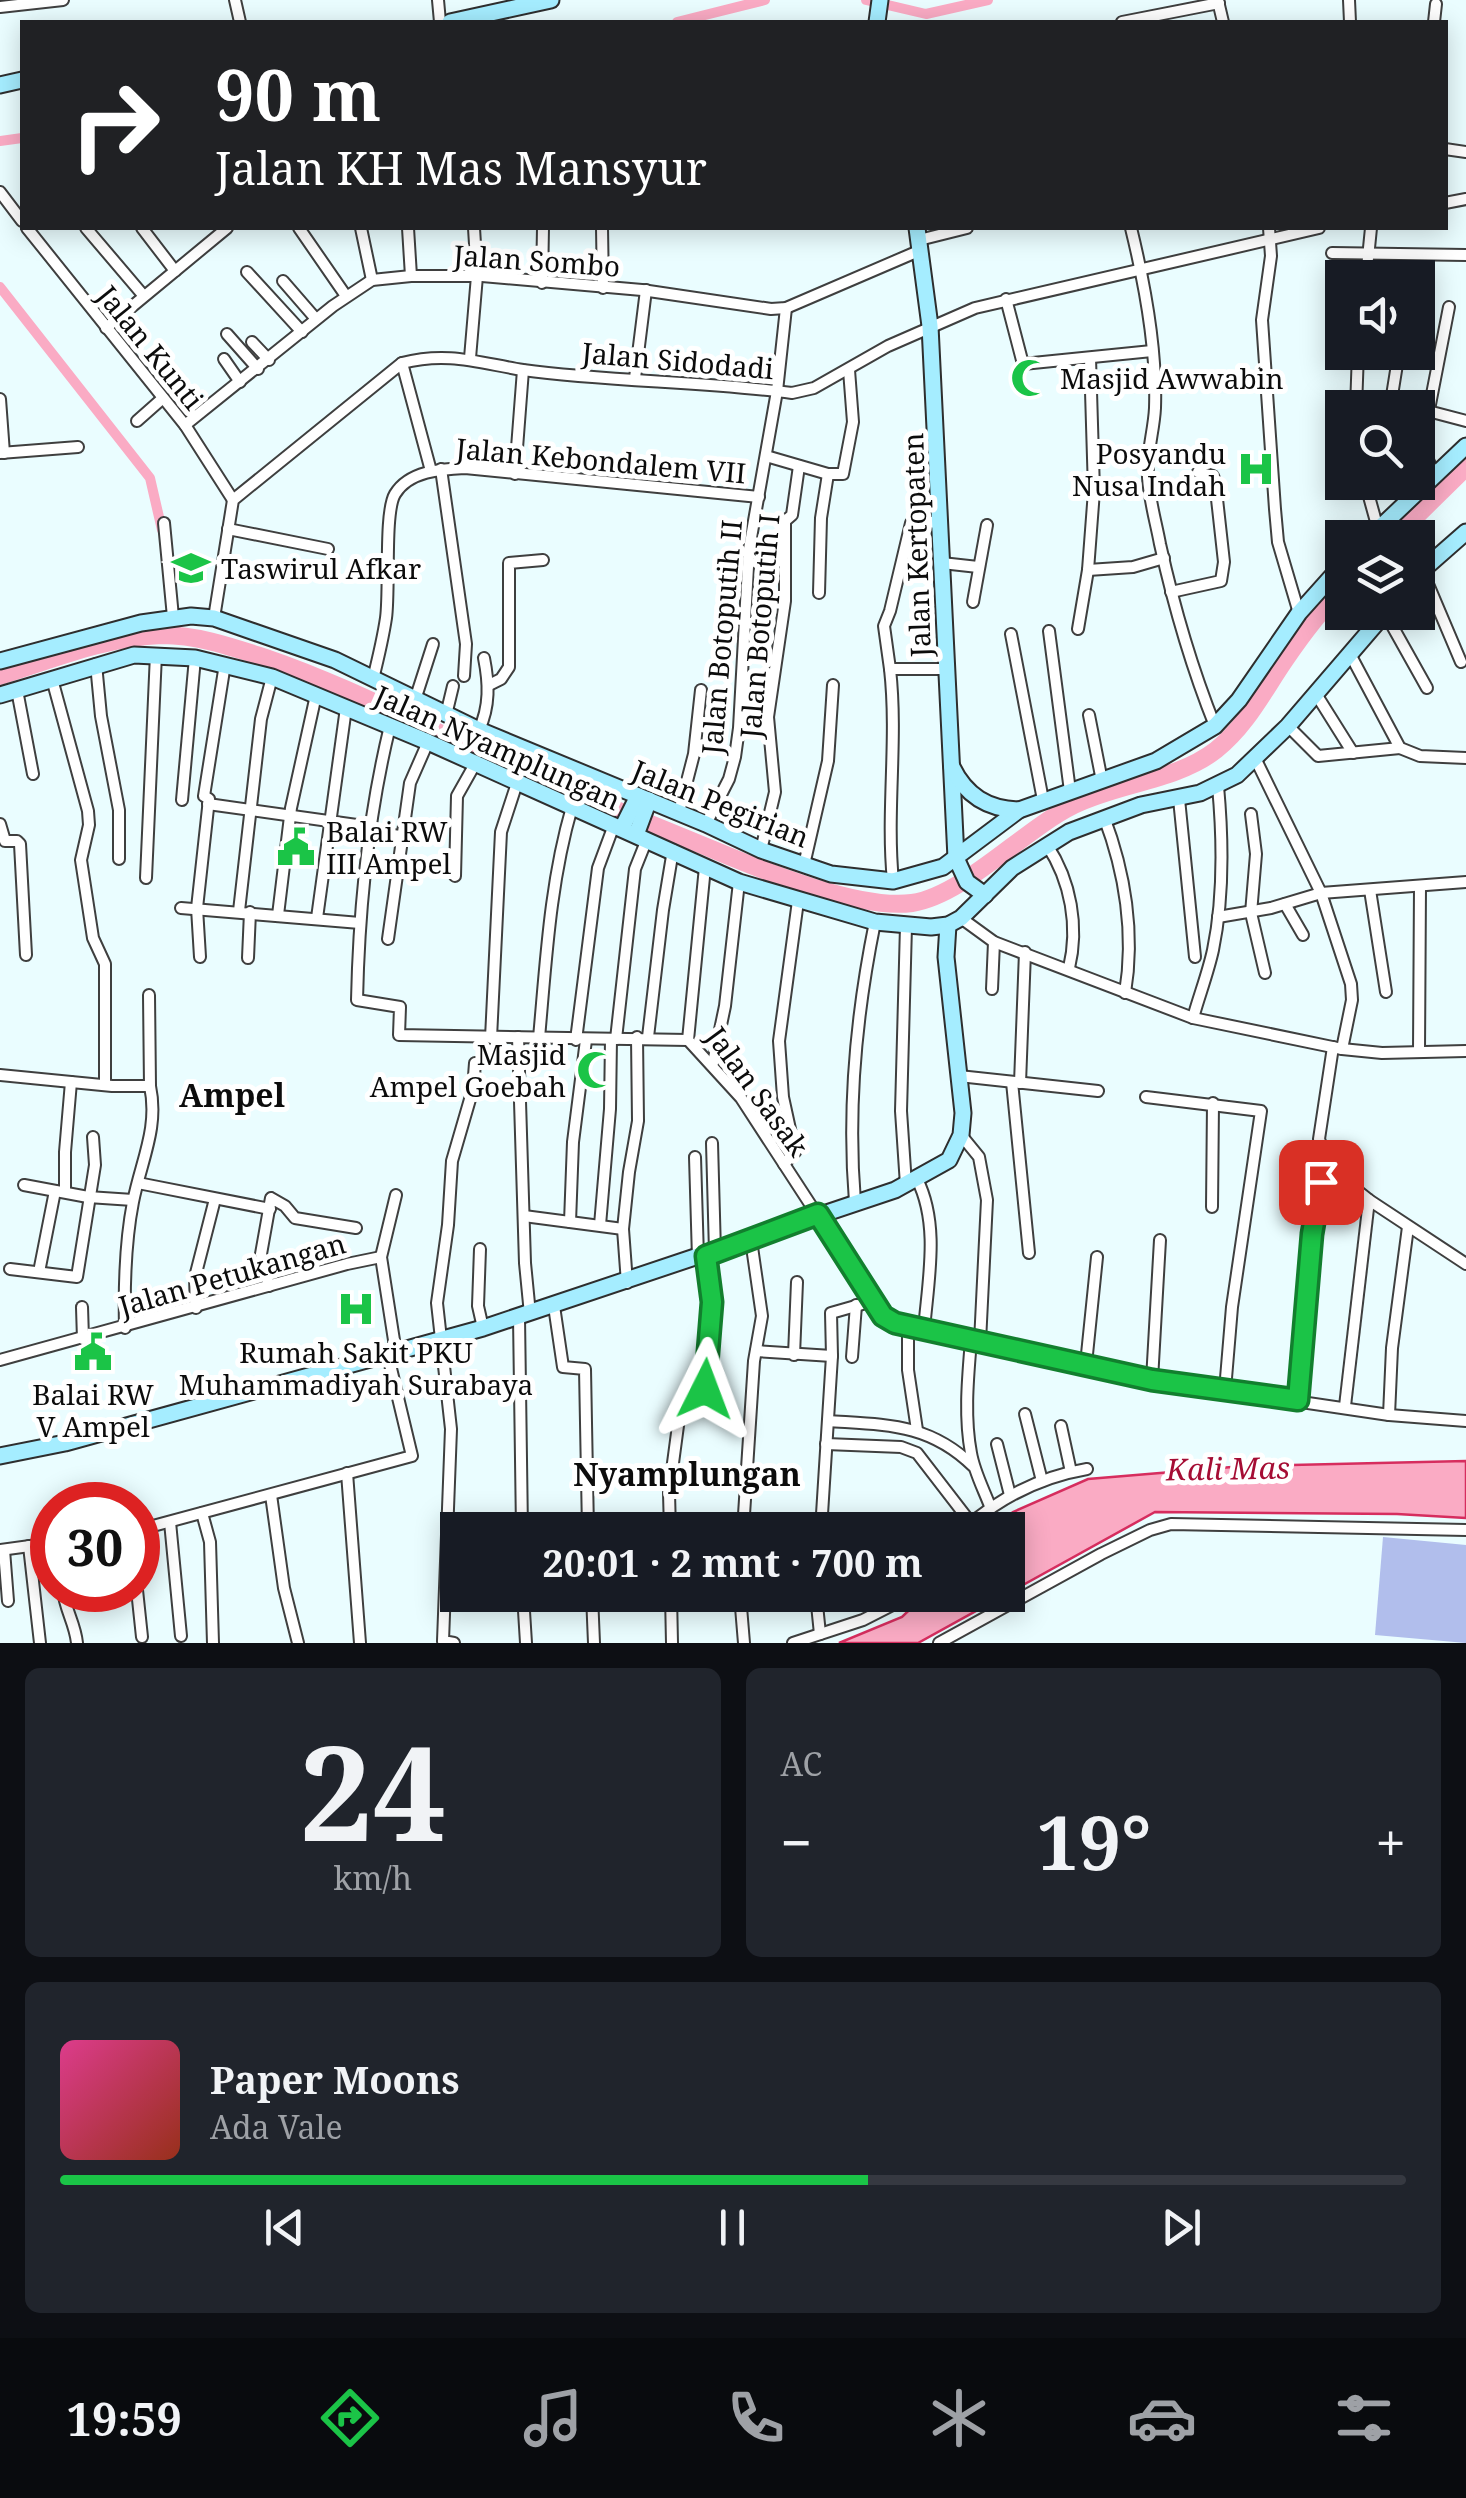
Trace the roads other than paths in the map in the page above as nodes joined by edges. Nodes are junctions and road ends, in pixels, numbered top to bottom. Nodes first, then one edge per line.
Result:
1 (62, 0) edge
2 (551, 0) edge
3 (45, 1) edge
4 (1218, 2) edge
5 (1436, 4) dead end
6 (0, 7) edge
7 (459, 20) edge
8 (1132, 20) edge
9 (1434, 20) edge
10 (0, 192) edge
11 (20, 217) edge
12 (30, 230) edge
13 (88, 230) edge
14 (144, 230) edge
15 (224, 230) edge
16 (300, 230) edge
17 (362, 230) edge
18 (408, 230) edge
19 (474, 230) edge
20 (543, 230) edge
21 (602, 230) edge
22 (959, 230) edge
23 (1131, 230) edge
24 (1300, 230) edge
25 (1371, 230) edge
26 (1271, 233) edge
27 (919, 239) edge
28 (1332, 252) dead end
29 (1370, 252) junction
30 (1466, 255) edge
31 (1369, 260) edge
32 (1141, 270) junction
33 (175, 271) junction
34 (247, 272) dead end
35 (411, 276) junction
36 (477, 276) junction
37 (283, 280) dead end
38 (372, 280) junction
39 (542, 283) junction
40 (603, 288) junction
41 (646, 290) junction
42 (143, 295) junction
43 (346, 296) junction
44 (1006, 299) junction
45 (1449, 307) dead end
46 (786, 308) junction
47 (316, 319) junction
48 (930, 326) junction
49 (106, 328) junction
50 (302, 332) junction
51 (227, 334) dead end
52 (252, 342) dead end
53 (1152, 351) junction
54 (470, 358) junction
55 (1090, 358) junction
56 (224, 359) dead end
57 (269, 360) junction
58 (402, 363) junction
59 (258, 369) junction
60 (523, 370) junction
61 (849, 370) junction
62 (636, 378) junction
63 (240, 382) junction
64 (1432, 390) edge
65 (777, 391) junction
66 (163, 398) junction
67 (0, 399) edge
68 (1435, 413) edge
69 (137, 421) dead end
70 (1466, 421) edge
71 (185, 424) junction
72 (78, 446) dead end
73 (1466, 446) edge
74 (2, 453) edge
75 (766, 456) junction
76 (798, 466) junction
77 (436, 470) junction
78 (1198, 472) dead end
79 (515, 474) junction
80 (828, 474) junction
81 (1435, 476) edge
82 (759, 497) junction
83 (233, 500) junction
84 (1408, 500) edge
85 (1387, 520) edge
86 (164, 523) dead end
87 (941, 524) junction
88 (987, 525) dead end
89 (228, 529) junction
90 (1466, 532) edge
91 (328, 549) dead end
92 (1164, 558) junction
93 (1435, 559) edge
94 (543, 560) dead end
95 (942, 563) junction
96 (978, 567) junction
97 (1088, 570) junction
98 (1325, 583) edge
99 (1171, 592) junction
100 (819, 594) dead end
101 (973, 602) dead end
102 (1435, 605) edge
103 (1298, 612) junction
104 (170, 618) junction
105 (214, 618) junction
106 (1049, 630) dead end
107 (1078, 630) dead end
108 (1370, 630) edge
109 (1395, 630) edge
110 (1011, 634) dead end
111 (433, 644) dead end
112 (156, 654) junction
113 (1350, 654) junction
114 (195, 658) junction
115 (484, 658) dead end
116 (0, 661) edge
117 (1461, 662) dead end
118 (96, 664) junction
119 (224, 664) junction
120 (946, 669) junction
121 (890, 670) junction
122 (464, 676) dead end
123 (272, 677) junction
124 (373, 679) junction
125 (52, 680) junction
126 (489, 685) junction
127 (833, 685) dead end
128 (453, 686) dead end
129 (1427, 688) dead end
130 (17, 690) junction
131 (700, 690) dead end
132 (1316, 694) junction
133 (316, 695) junction
134 (0, 696) edge
135 (414, 700) junction
136 (346, 708) junction
137 (446, 714) junction
138 (1089, 715) dead end
139 (390, 726) junction
140 (1214, 726) junction
141 (1288, 726) junction
142 (480, 730) junction
143 (428, 742) junction
144 (1404, 750) junction
145 (1353, 753) junction
146 (1466, 758) edge
147 (1256, 760) junction
148 (950, 763) junction
149 (476, 764) junction
150 (33, 774) dead end
151 (1102, 780) junction
152 (517, 784) junction
153 (1218, 786) junction
154 (1070, 791) junction
155 (1180, 799) junction
156 (182, 800) dead end
157 (1043, 800) junction
158 (642, 801) junction
159 (208, 804) junction
160 (572, 808) junction
161 (249, 809) junction
162 (1020, 810) junction
163 (679, 812) junction
164 (1251, 814) dead end
165 (290, 816) junction
166 (1104, 816) junction
167 (329, 820) junction
168 (0, 824) edge
169 (706, 824) junction
170 (370, 830) junction
171 (630, 830) junction
172 (402, 836) junction
173 (1047, 845) junction
174 (673, 850) junction
175 (761, 850) junction
176 (120, 859) dead end
177 (804, 865) junction
178 (953, 867) junction
179 (705, 868) junction
180 (455, 876) dead end
181 (146, 878) dead end
182 (739, 882) junction
183 (892, 882) junction
184 (1466, 882) edge
185 (1420, 887) junction
186 (966, 888) junction
187 (1370, 890) junction
188 (1321, 893) junction
189 (985, 896) junction
190 (798, 901) junction
191 (1285, 904) junction
192 (181, 908) dead end
193 (198, 908) junction
194 (244, 912) junction
195 (1251, 912) junction
196 (278, 916) junction
197 (1218, 917) junction
198 (316, 918) junction
199 (959, 918) junction
200 (874, 922) junction
201 (360, 923) junction
202 (906, 926) junction
203 (1303, 935) dead end
204 (388, 939) dead end
205 (994, 942) junction
206 (1026, 952) junction
207 (26, 955) dead end
208 (200, 956) dead end
209 (1195, 957) dead end
210 (248, 958) dead end
211 (1069, 968) junction
212 (1264, 973) dead end
213 (992, 989) dead end
214 (1386, 992) dead end
215 (1126, 993) junction
216 (149, 995) dead end
217 (1193, 1018) junction
218 (491, 1038) junction
219 (518, 1038) junction
220 (539, 1038) junction
221 (643, 1038) junction
222 (613, 1039) junction
223 (581, 1040) junction
224 (688, 1040) junction
225 (1338, 1048) junction
226 (1466, 1050) edge
227 (1419, 1051) junction
228 (475, 1063) dead end
229 (712, 1063) junction
230 (0, 1075) edge
231 (960, 1076) junction
232 (71, 1082) junction
233 (1016, 1082) junction
234 (105, 1085) junction
235 (150, 1086) junction
236 (1098, 1091) dead end
237 (1146, 1097) dead end
238 (1213, 1103) junction
239 (961, 1135) junction
240 (92, 1137) dead end
241 (712, 1143) dead end
242 (695, 1157) dead end
243 (784, 1164) junction
244 (1329, 1168) junction
245 (138, 1182) junction
246 (912, 1182) junction
247 (24, 1185) dead end
248 (60, 1192) junction
249 (396, 1195) dead end
250 (88, 1197) junction
251 (215, 1199) junction
252 (133, 1200) junction
253 (1369, 1200) junction
254 (855, 1202) junction
255 (1212, 1207) dead end
256 (270, 1209) junction
257 (818, 1214) junction
258 (524, 1216) junction
259 (570, 1222) junction
260 (600, 1226) junction
261 (1408, 1227) junction
262 (356, 1228) dead end
263 (623, 1230) junction
264 (752, 1240) junction
265 (1160, 1240) dead end
266 (480, 1249) dead end
267 (1028, 1254) dead end
268 (706, 1256) junction
269 (381, 1257) junction
270 (1097, 1257) dead end
271 (1466, 1264) edge
272 (10, 1269) dead end
273 (39, 1272) junction
274 (628, 1282) junction
275 (797, 1282) dead end
276 (268, 1286) junction
277 (873, 1301) junction
278 (856, 1304) junction
279 (554, 1306) junction
280 (82, 1308) dead end
281 (196, 1308) junction
282 (524, 1316) junction
283 (908, 1326) junction
284 (125, 1328) junction
285 (483, 1328) junction
286 (924, 1330) junction
287 (84, 1339) junction
288 (442, 1340) junction
289 (976, 1340) junction
290 (756, 1351) junction
291 (392, 1354) junction
292 (794, 1355) junction
293 (832, 1356) junction
294 (852, 1356) dead end
295 (0, 1360) edge
296 (1086, 1364) junction
297 (1152, 1380) junction
298 (1225, 1390) junction
299 (1298, 1400) junction
300 (1345, 1406) junction
301 (1024, 1414) dead end
302 (1388, 1415) junction
303 (828, 1421) junction
304 (1466, 1422) edge
305 (1061, 1426) dead end
306 (917, 1430) junction
307 (826, 1444) junction
308 (997, 1444) dead end
309 (0, 1456) edge
310 (974, 1466) junction
311 (1088, 1470) dead end
312 (1071, 1472) junction
313 (347, 1473) junction
314 (1042, 1481) junction
315 (272, 1495) junction
316 (1010, 1495) junction
317 (990, 1506) junction
318 (522, 1512) edge
319 (588, 1512) edge
320 (670, 1512) edge
321 (744, 1512) edge
322 (821, 1512) edge
323 (957, 1512) edge
324 (983, 1512) edge
325 (202, 1513) junction
326 (170, 1522) junction
327 (160, 1524) edge
328 (1466, 1530) edge
329 (28, 1546) joint
330 (2, 1550) edge
331 (8, 1601) dead end
332 (67, 1612) edge
333 (139, 1612) edge
334 (524, 1612) edge
335 (593, 1612) edge
336 (671, 1612) edge
337 (741, 1612) edge
338 (818, 1612) edge
339 (879, 1612) edge
340 (820, 1634) junction
341 (181, 1636) dead end
342 (142, 1637) dead end
343 (40, 1643) edge
344 (77, 1643) edge
345 (214, 1643) edge
346 (298, 1643) edge
347 (360, 1643) edge
348 (454, 1643) edge
349 (526, 1643) edge
350 (594, 1643) edge
351 (672, 1643) edge
352 (744, 1643) edge
353 (793, 1643) edge
354 (939, 1643) edge

1 - 3 street
2 - 7 main road
3 - 6 street
4 - 8 street
5 - 9 street
10 - 11 street, Jalan Kunti
12 - 49 street, Jalan Kunti
13 - 42 street
14 - 33 street
15 - 33 street
16 - 43 street
17 - 38 street
18 - 35 street
19 - 36 street
20 - 39 street
21 - 40 street
22 - 27 street, Jalan Sombo
23 - 32 street
24 - 26 street, Jalan Sidodadi
25 - 29 street
26 - 32 street, Jalan Sidodadi
26 - 103 street
27 - 46 street, Jalan Sombo
27 - 48 main road, Jalan Kertopaten
28 - 29 street
29 - 30 street
29 - 31 street
32 - 44 street, Jalan Sidodadi
32 - 53 street
33 - 42 street
34 - 50 street
35 - 36 street, Jalan Sombo
35 - 38 street, Jalan Sombo
36 - 39 street, Jalan Sombo
36 - 54 street
37 - 47 street
38 - 43 street, Jalan Sombo
39 - 40 street, Jalan Sombo
40 - 41 street, Jalan Sombo
41 - 46 street, Jalan Sombo
41 - 62 street
42 - 49 street
43 - 47 street, Jalan Sombo
44 - 48 street, Jalan Sidodadi
44 - 55 street
45 - 64 street
46 - 65 street, Jalan Botoputih II
47 - 50 street, Jalan Sombo
48 - 61 street, Jalan Sidodadi
48 - 87 main road, Jalan Kertopaten
49 - 66 street, Jalan Kunti
50 - 57 street, Jalan Sombo
51 - 59 street
52 - 57 street
53 - 55 street
53 - 92 street
54 - 58 street, Jalan Sidodadi
54 - 60 street, Jalan Sidodadi
55 - 97 street
56 - 63 street
57 - 59 street, Jalan Sombo
58 - 77 street
58 - 83 street
59 - 63 street, Jalan Sombo
60 - 62 street, Jalan Sidodadi
60 - 79 street
61 - 65 street, Jalan Sidodadi
61 - 80 street
62 - 65 street, Jalan Sidodadi
63 - 71 street, Jalan Sombo
65 - 75 street, Jalan Botoputih II
66 - 69 street
66 - 71 street, Jalan Kunti
67 - 74 street
68 - 70 street
71 - 83 street, Jalan Kunti
72 - 74 street
73 - 81 main road
75 - 76 street
75 - 82 street, Jalan Botoputih II
76 - 80 street
76 - 175 street, Jalan Botoputih I
77 - 79 street, Jalan Kebondalem VII
77 - 122 street
77 - 124 street, Jalan Kebondalem VII
78 - 99 street
79 - 82 street, Jalan Kebondalem VII
80 - 100 street
82 - 169 street, Jalan Botoputih II
83 - 89 street
84 - 85 main road
86 - 104 street
87 - 95 main road, Jalan Kertopaten
87 - 121 street
88 - 96 street
89 - 91 street
89 - 105 street
90 - 93 main road
92 - 97 street
92 - 99 street
94 - 126 street
95 - 96 street
95 - 120 main road, Jalan Kertopaten
96 - 101 street
97 - 107 street
98 - 103 main road, Jalan Pegirian
99 - 140 street
102 - 117 street
103 - 140 main road, Jalan Pegirian
104 - 105 main road, Jalan Pegirian
104 - 116 main road, Jalan Pegirian
105 - 124 main road, Jalan Pegirian
106 - 154 street
108 - 113 main road
109 - 129 street
110 - 157 street
111 - 135 street
112 - 114 main road, Jalan Nyamplungan
112 - 118 main road, Jalan Nyamplungan
112 - 181 street
113 - 132 main road
113 - 144 street
114 - 119 main road, Jalan Nyamplungan
114 - 156 street
115 - 126 street
118 - 125 main road, Jalan Nyamplungan
118 - 176 street
119 - 123 main road, Jalan Nyamplungan
119 - 159 street
120 - 121 street
120 - 148 main road, Jalan Kertopaten
121 - 183 street
123 - 133 main road, Jalan Nyamplungan
123 - 161 street
124 - 135 main road, Jalan Pegirian
125 - 130 main road, Jalan Nyamplungan
125 - 234 street
126 - 142 street
127 - 177 street
128 - 137 street
130 - 134 main road, Jalan Nyamplungan
130 - 150 street
131 - 163 street
132 - 141 main road
132 - 145 street
133 - 136 main road, Jalan Nyamplungan
133 - 165 street
135 - 137 main road, Jalan Pegirian
136 - 139 main road, Jalan Nyamplungan
136 - 167 street
137 - 142 main road, Jalan Pegirian
138 - 151 street
139 - 143 main road, Jalan Nyamplungan
139 - 170 street
140 - 151 main road, Jalan Pegirian
141 - 145 street
141 - 147 main road
142 - 158 main road, Jalan Pegirian
143 - 149 main road, Jalan Nyamplungan
143 - 172 street
144 - 145 street
144 - 146 street
147 - 153 main road
147 - 188 street
148 - 162 main road
148 - 178 main road, Jalan Kertopaten
149 - 152 main road, Jalan Nyamplungan
149 - 180 street
151 - 154 main road, Jalan Pegirian
152 - 160 main road, Jalan Nyamplungan
152 - 218 street
153 - 155 main road
153 - 197 street
154 - 157 main road, Jalan Pegirian
155 - 166 main road
155 - 209 street
157 - 162 main road, Jalan Pegirian
158 - 163 main road, Jalan Pegirian
158 - 171 main road
159 - 161 street
159 - 193 street
160 - 171 main road, Jalan Nyamplungan
160 - 220 street
161 - 165 street
161 - 194 street
162 - 178 main road, Jalan Pegirian
163 - 169 main road, Jalan Pegirian
164 - 195 street
165 - 167 street
165 - 196 street
166 - 173 main road
166 - 215 street
167 - 170 street
167 - 198 street
168 - 207 street
169 - 175 main road, Jalan Pegirian
170 - 172 street
170 - 201 street
171 - 174 main road, Jalan Nyamplungan
171 - 222 street
171 - 223 street
172 - 204 street
173 - 189 main road
173 - 211 street
174 - 179 main road, Jalan Nyamplungan
174 - 221 street
175 - 177 main road, Jalan Pegirian
177 - 183 main road, Jalan Pegirian
178 - 183 main road, Jalan Pegirian
178 - 186 main road
179 - 182 main road, Jalan Nyamplungan
179 - 224 street, Jalan Sasak
182 - 190 main road, Jalan Nyamplungan
182 - 229 street
184 - 185 street
185 - 187 street
185 - 227 street
186 - 189 main road
186 - 199 main road
187 - 188 street
187 - 214 street
188 - 191 street
188 - 225 street
189 - 199 main road
190 - 200 main road, Jalan Nyamplungan
190 - 243 street
191 - 195 street
191 - 203 street
192 - 193 street
193 - 194 street
193 - 208 street
194 - 196 street
194 - 210 street
195 - 197 street
195 - 212 street
196 - 198 street
197 - 217 street
198 - 201 street
199 - 202 main road, Jalan Nyamplungan
199 - 205 street
199 - 231 main road
200 - 202 main road, Jalan Nyamplungan
200 - 254 street
201 - 218 street
202 - 246 street
205 - 206 street
205 - 213 street
206 - 211 street
206 - 233 street
211 - 215 street
215 - 217 street
216 - 235 street
217 - 225 street
218 - 219 street
219 - 220 street
219 - 258 street
220 - 223 street
221 - 222 street
221 - 224 street
221 - 263 street
222 - 223 street
222 - 260 street
223 - 259 street
224 - 229 street, Jalan Sasak
225 - 227 street
225 - 244 street
226 - 227 street
228 - 288 street
229 - 243 street, Jalan Sasak
230 - 232 street
231 - 233 street
231 - 239 main road
232 - 234 street
232 - 248 street
233 - 236 street
233 - 267 street
234 - 235 street
235 - 245 street
237 - 238 street
238 - 255 street
238 - 298 street
239 - 246 main road
239 - 289 street
240 - 250 street
241 - 268 street
242 - 268 street
243 - 257 street, Jalan Sasak
244 - 253 street
244 - 299 street
245 - 251 street
245 - 252 street
246 - 254 main road
246 - 286 street
247 - 248 street
248 - 250 street
248 - 273 street
249 - 269 street
250 - 252 street
250 - 273 street
251 - 256 street
251 - 281 street
252 - 284 street
253 - 261 street
253 - 300 street
254 - 257 main road
256 - 262 street
256 - 276 street
257 - 264 main road
257 - 277 street, Jalan Sasak
258 - 259 street
258 - 282 street
259 - 260 street
260 - 263 street
261 - 271 street
261 - 302 street
263 - 274 street
264 - 268 main road
264 - 290 street
265 - 297 street
266 - 285 street
268 - 274 main road
268 - 320 street
269 - 276 street, Jalan Petukangan
269 - 291 street, Jalan Petukangan
270 - 296 street
272 - 273 street
274 - 279 main road
275 - 292 street
276 - 281 street, Jalan Petukangan
277 - 278 street
277 - 283 street
278 - 293 street
278 - 294 street
279 - 282 main road
279 - 319 street
280 - 287 street
281 - 284 street, Jalan Petukangan
282 - 285 main road
282 - 318 street
283 - 286 street
283 - 306 street
284 - 287 street, Jalan Petukangan
285 - 288 main road
286 - 289 street
287 - 295 street, Jalan Petukangan
288 - 291 main road
288 - 348 street
289 - 296 street
289 - 310 street
290 - 292 street
290 - 321 street
291 - 309 main road
291 - 313 street, Jalan Petukangan
292 - 293 street
293 - 303 street
296 - 297 street
297 - 298 street
298 - 299 street
299 - 300 street
300 - 302 street
301 - 314 street
302 - 304 street
303 - 306 street
303 - 307 street
305 - 312 street
306 - 310 street
307 - 322 street
307 - 323 street
308 - 316 street
310 - 317 street
311 - 312 street
312 - 314 street
313 - 315 street
313 - 347 street
314 - 316 street
315 - 325 street
315 - 346 street
316 - 317 street
317 - 324 street
325 - 326 street
325 - 345 street
326 - 327 street
326 - 341 street
328 - 354 street
329 - 330 street
329 - 343 street
330 - 331 street
332 - 344 street
333 - 342 street
334 - 349 street
335 - 350 street
336 - 351 street
337 - 352 street
338 - 340 street
339 - 340 street
340 - 353 street

